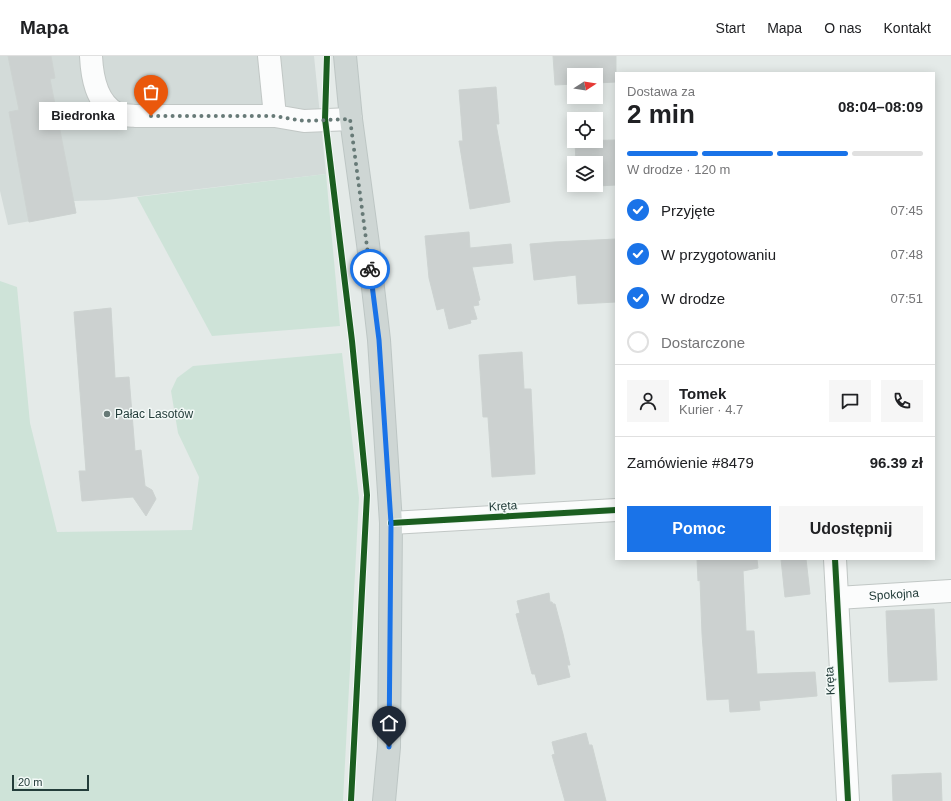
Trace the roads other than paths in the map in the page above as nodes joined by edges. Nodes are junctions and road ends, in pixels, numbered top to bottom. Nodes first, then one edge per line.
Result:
1 (91, 56) edge
2 (269, 56) edge
3 (345, 56) edge
4 (275, 116) junction
5 (350, 119) junction
6 (615, 510) edge
7 (391, 523) junction
8 (835, 560) edge
9 (951, 591) edge
10 (837, 598) junction
11 (384, 801) edge
12 (848, 801) edge

1 - 4 street
2 - 4 street
3 - 5 main road
4 - 5 street
5 - 7 main road
6 - 7 street, Kręta
7 - 11 main road
8 - 10 street, Kręta
9 - 10 street, Spokojna
10 - 12 street, Kręta

